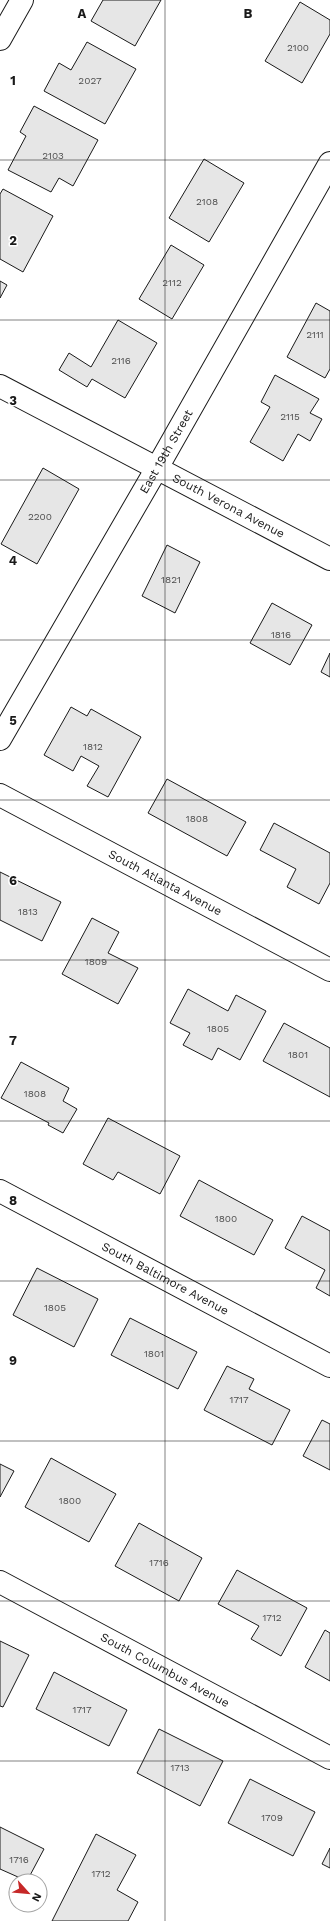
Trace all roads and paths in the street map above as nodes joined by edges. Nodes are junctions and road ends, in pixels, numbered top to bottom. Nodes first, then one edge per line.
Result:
1 (22, 0) edge
2 (0, 39) edge
3 (330, 163) edge
4 (0, 386) edge
5 (157, 468) junction
6 (330, 559) edge
7 (0, 739) edge
8 (0, 795) edge
9 (330, 970) edge
10 (0, 1191) edge
11 (330, 1366) edge
12 (0, 1582) edge
13 (330, 1758) edge

1 - 2 street
3 - 5 street, East 19th Street
4 - 5 street, South Verona Avenue
5 - 6 street, South Verona Avenue
5 - 7 street, East 19th Street
8 - 9 street, South Atlanta Avenue
10 - 11 street, South Baltimore Avenue
12 - 13 street, South Columbus Avenue

